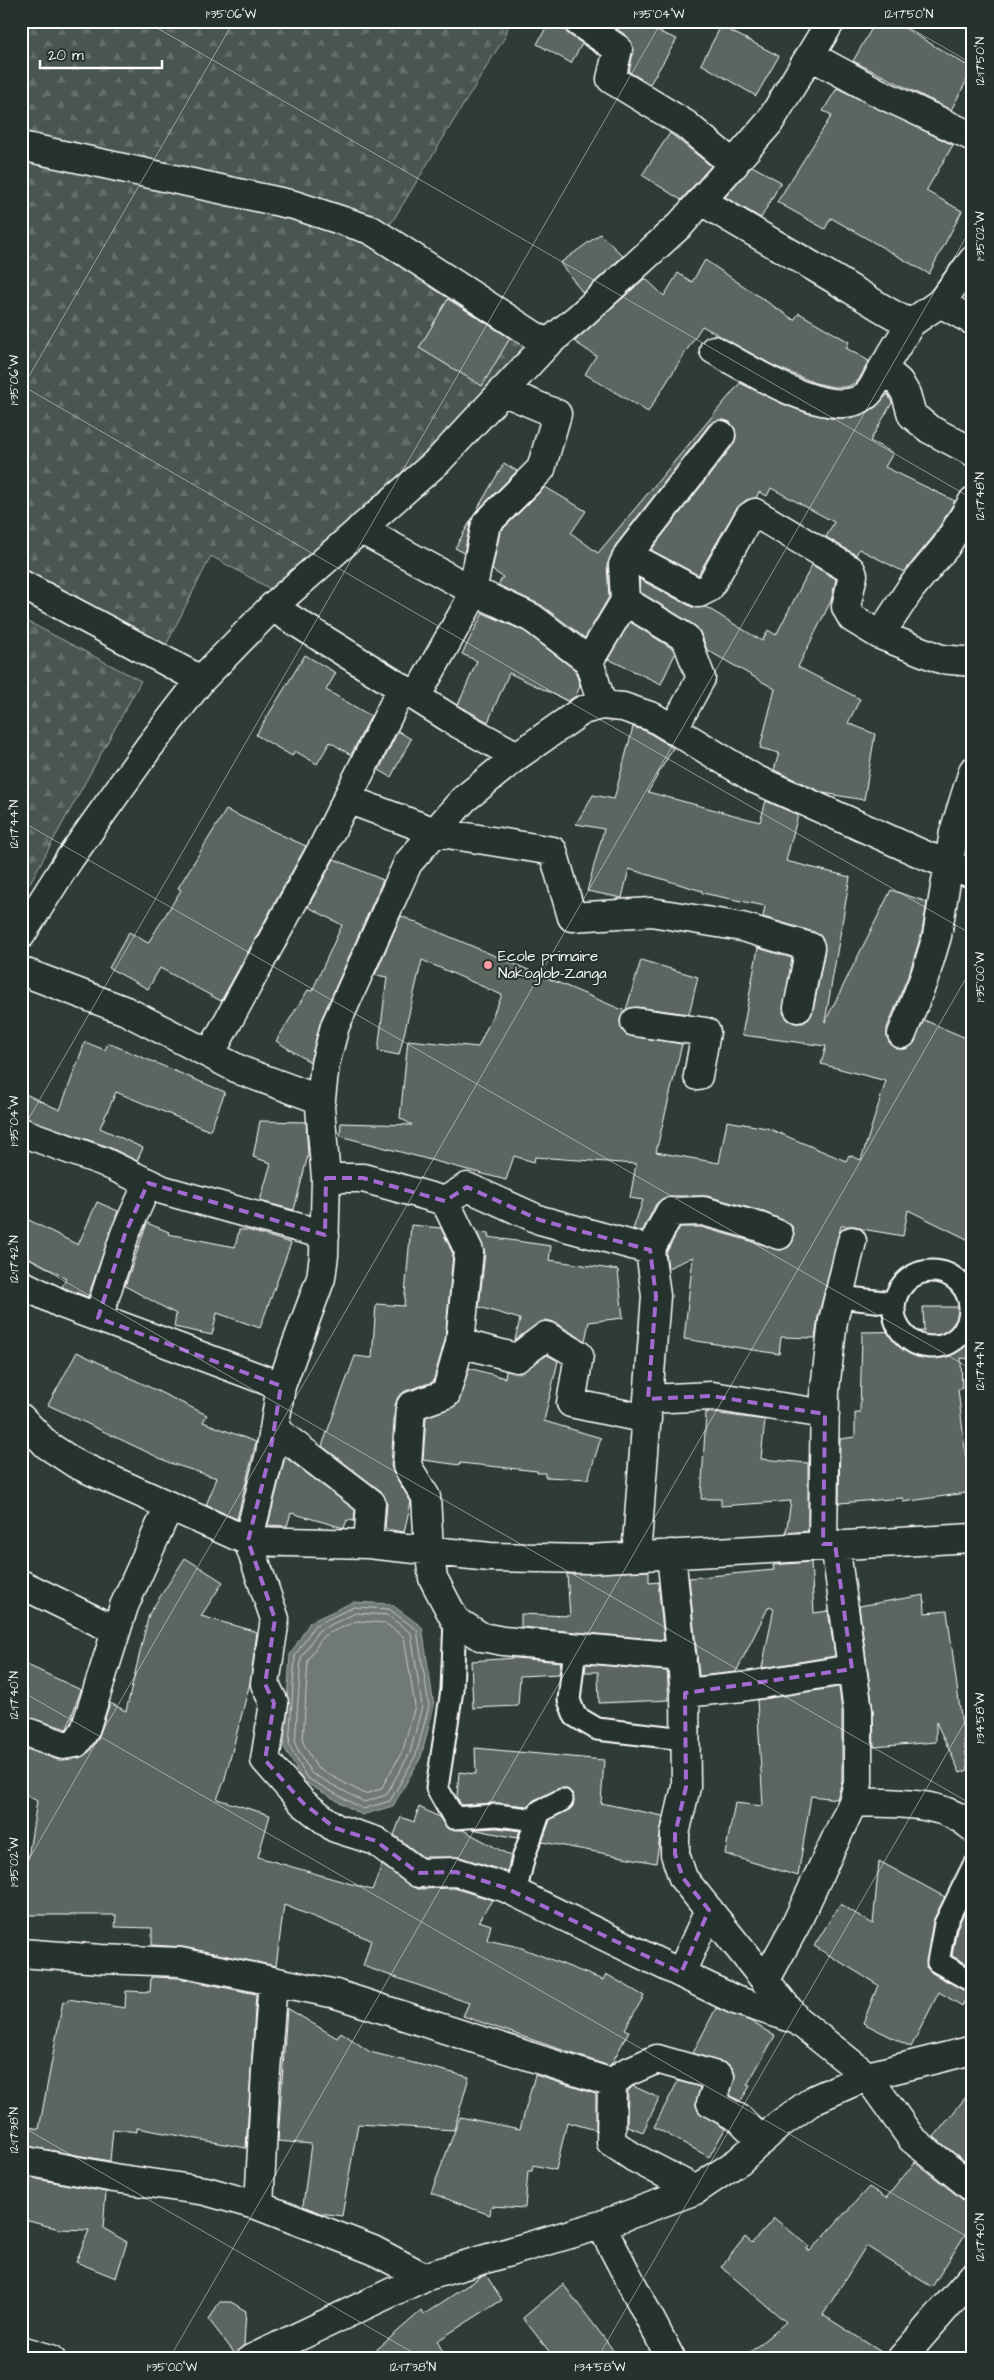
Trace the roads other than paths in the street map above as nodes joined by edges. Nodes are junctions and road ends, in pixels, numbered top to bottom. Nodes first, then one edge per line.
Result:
1 (577, 21) edge
2 (831, 21) edge
3 (812, 56) junction
4 (973, 137) edge
5 (21, 146) edge
6 (734, 165) junction
7 (702, 201) junction
8 (973, 260) edge
9 (940, 303) junction
10 (973, 321) edge
11 (911, 323) junction
12 (546, 344) junction
13 (714, 350) dead end
14 (883, 368) junction
15 (502, 391) junction
16 (721, 435) dead end
17 (973, 452) edge
18 (973, 501) edge
19 (360, 529) junction
20 (628, 555) junction
21 (21, 584) edge
22 (472, 590) junction
23 (625, 601) junction
24 (272, 607) junction
25 (880, 634) junction
26 (589, 661) junction
27 (973, 662) edge
28 (201, 680) junction
29 (409, 693) junction
30 (602, 705) junction
31 (674, 730) junction
32 (517, 756) junction
33 (973, 771) edge
34 (347, 799) junction
35 (435, 832) junction
36 (961, 870) edge
37 (21, 935) edge
38 (21, 971) edge
39 (798, 1008) dead end
40 (635, 1022) dead end
41 (902, 1034) dead end
42 (210, 1054) junction
43 (698, 1076) dead end
44 (321, 1100) junction
45 (21, 1132) edge
46 (326, 1178) junction
47 (148, 1183) junction
48 (445, 1201) junction
49 (325, 1235) junction
50 (779, 1235) dead end
51 (852, 1240) dead end
52 (650, 1250) junction
53 (21, 1284) edge
54 (840, 1297) junction
55 (893, 1303) junction
56 (972, 1307) edge
57 (98, 1318) junction
58 (460, 1343) junction
59 (281, 1386) junction
60 (647, 1409) junction
61 (825, 1414) junction
62 (21, 1418) edge
63 (274, 1429) junction
64 (169, 1506) junction
65 (973, 1538) edge
66 (248, 1541) junction
67 (368, 1544) junction
68 (829, 1544) junction
69 (429, 1550) junction
70 (671, 1554) junction
71 (636, 1556) junction
72 (21, 1584) edge
73 (455, 1620) junction
74 (115, 1630) junction
75 (575, 1648) junction
76 (682, 1657) junction
77 (852, 1669) junction
78 (685, 1693) junction
79 (21, 1730) edge
80 (685, 1739) junction
81 (562, 1800) dead end
82 (853, 1802) junction
83 (536, 1820) junction
84 (973, 1828) edge
85 (973, 1867) edge
86 (515, 1893) junction
87 (709, 1910) junction
88 (21, 1953) edge
89 (680, 1973) junction
90 (765, 1981) junction
91 (273, 1982) junction
92 (973, 1982) edge
93 (797, 2020) junction
94 (973, 2050) edge
95 (867, 2076) junction
96 (612, 2083) junction
97 (762, 2141) junction
98 (21, 2160) edge
99 (973, 2188) edge
100 (696, 2190) junction
101 (259, 2206) junction
102 (601, 2225) junction
103 (973, 2276) edge
104 (424, 2277) junction
105 (331, 2321) junction
106 (21, 2350) edge
107 (295, 2355) edge
108 (51, 2359) edge
109 (251, 2359) edge
110 (671, 2359) edge
111 (901, 2359) edge

1 - 6 street
2 - 3 street
3 - 4 street
3 - 6 street
5 - 12 street
6 - 7 street
7 - 11 street
7 - 12 street
8 - 9 street
9 - 10 street
9 - 11 street
11 - 14 street
12 - 15 street
13 - 14 street
14 - 17 street
15 - 19 street
15 - 22 street
16 - 20 street
18 - 25 street
19 - 22 street
19 - 24 street
20 - 23 street
20 - 25 street
21 - 28 street
22 - 26 street
22 - 29 street
23 - 26 street
23 - 31 street
24 - 28 street
24 - 29 street
25 - 27 street
26 - 30 street
28 - 37 street
29 - 32 street
29 - 34 street
30 - 31 street
30 - 32 street
31 - 36 street
32 - 35 street
33 - 36 street
34 - 35 street
34 - 42 street
35 - 39 street
35 - 44 street
36 - 41 street
38 - 42 street
40 - 43 street
42 - 44 street
44 - 46 street
45 - 47 street
46 - 48 street
46 - 49 street
47 - 49 street
47 - 57 street
48 - 52 street
48 - 58 street
49 - 59 street
50 - 52 street
51 - 54 street
52 - 60 street
53 - 57 street
54 - 55 lane
54 - 61 street
55 - 56 lane
55 - 56 lane
57 - 59 street
58 - 60 street
58 - 69 street
59 - 63 street
60 - 61 street
60 - 71 street
61 - 68 street
62 - 64 street
63 - 66 street
63 - 67 street
64 - 66 street
64 - 74 street
65 - 68 street
66 - 67 street
66 - 86 street
67 - 69 street
68 - 70 street
68 - 77 street
69 - 71 street
69 - 73 street
70 - 71 street
70 - 76 street
72 - 74 street
73 - 75 street
73 - 83 lane
74 - 79 street
75 - 76 street
75 - 80 lane
76 - 78 street
77 - 78 street
77 - 82 street
78 - 80 street
80 - 87 street
81 - 83 lane
82 - 84 street
82 - 90 street
83 - 86 lane
85 - 92 lane
86 - 89 street
87 - 89 street
87 - 90 street
88 - 91 street
89 - 93 street
90 - 93 street
91 - 96 street
91 - 101 street
93 - 95 street
94 - 95 street
95 - 97 street
95 - 99 street
96 - 97 street
96 - 100 street
97 - 100 street
98 - 101 street
100 - 102 street
101 - 104 street
102 - 104 street
102 - 110 street
103 - 111 street
104 - 105 street
105 - 107 street
105 - 109 street
106 - 108 street

